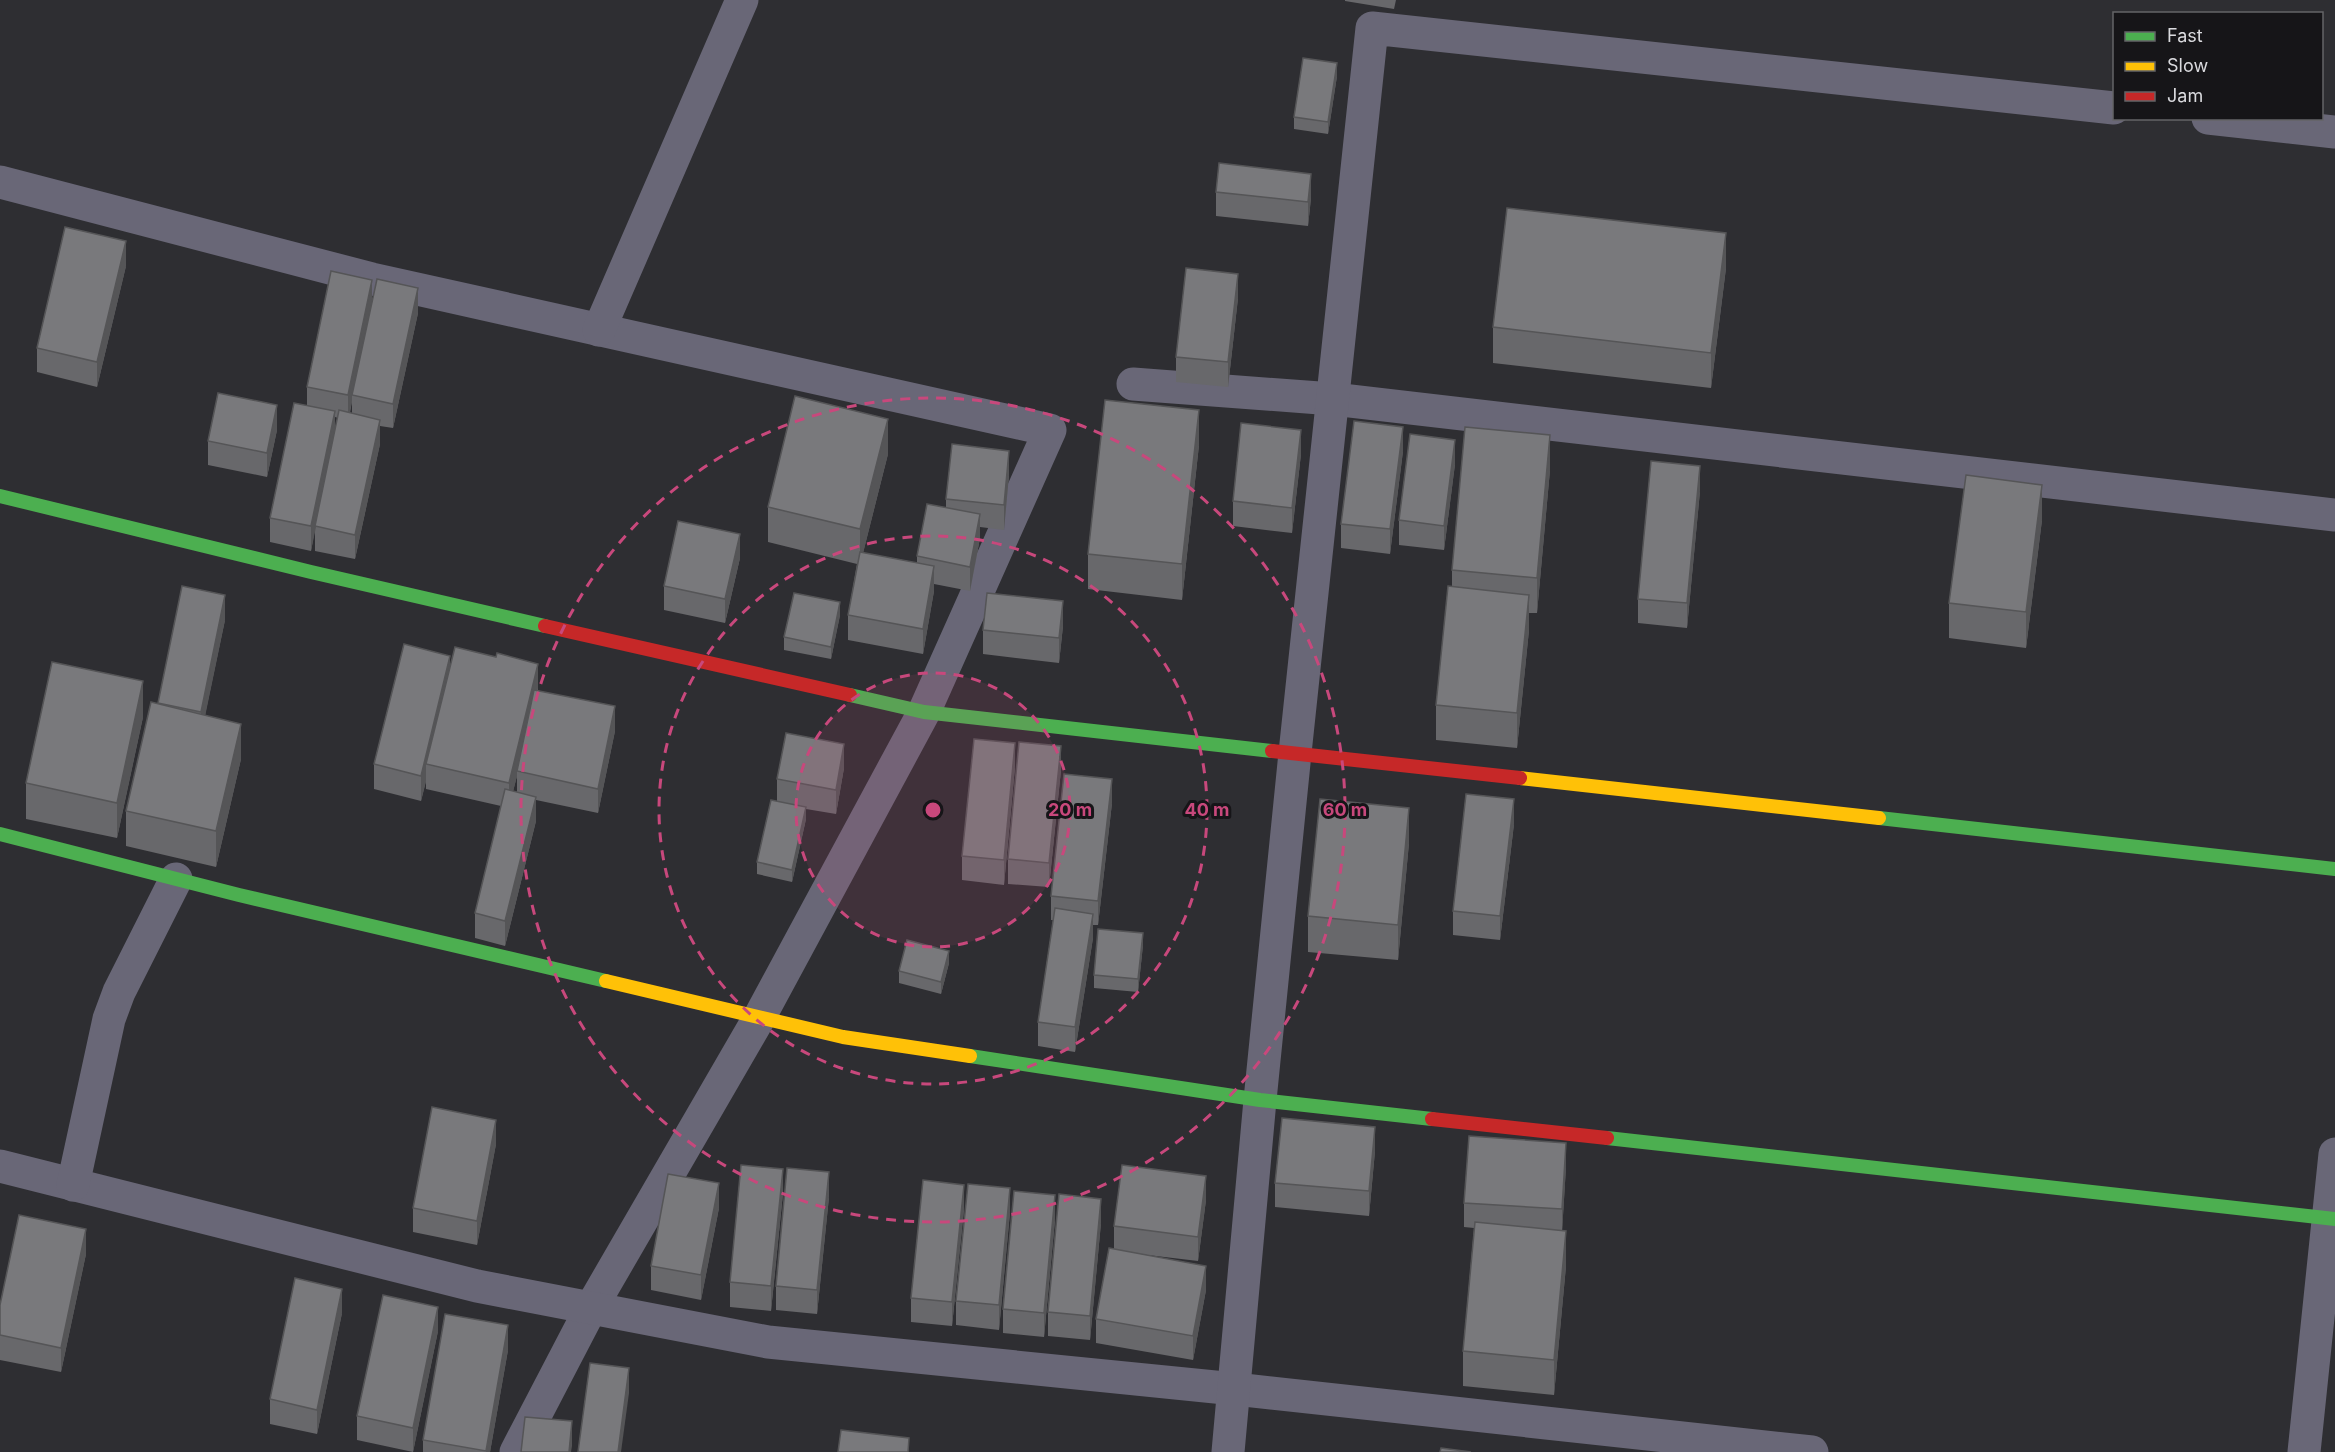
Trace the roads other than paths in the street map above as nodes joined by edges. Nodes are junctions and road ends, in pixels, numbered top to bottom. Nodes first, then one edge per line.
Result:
1 (742, 0) edge
2 (2113, 108) edge
3 (2226, 120) edge
4 (2335, 132) edge
5 (0, 182) edge
6 (599, 330) junction
7 (1133, 384) dead end
8 (1333, 399) junction
9 (0, 496) edge
10 (2335, 515) edge
11 (924, 712) junction
12 (1295, 753) junction
13 (0, 834) edge
14 (2335, 869) edge
15 (176, 879) junction
16 (759, 1017) junction
17 (1260, 1100) junction
18 (2335, 1154) edge
19 (0, 1166) edge
20 (73, 1185) junction
21 (2332, 1219) edge
22 (591, 1308) junction
23 (1236, 1389) junction
24 (516, 1452) edge
25 (1228, 1452) edge
26 (1812, 1452) edge
27 (2304, 1452) edge

1 - 6 street
2 - 8 street
3 - 4 street
5 - 6 street
6 - 11 street
7 - 8 street
8 - 10 street
8 - 12 street
9 - 11 street
11 - 12 street
11 - 16 street
12 - 14 street
12 - 17 street
13 - 15 street
15 - 16 street
15 - 20 street
16 - 17 street
16 - 22 street
17 - 21 street
17 - 23 street
18 - 21 street
19 - 20 street
20 - 22 street
21 - 27 street
22 - 23 street
22 - 24 street
23 - 25 street
23 - 26 street

